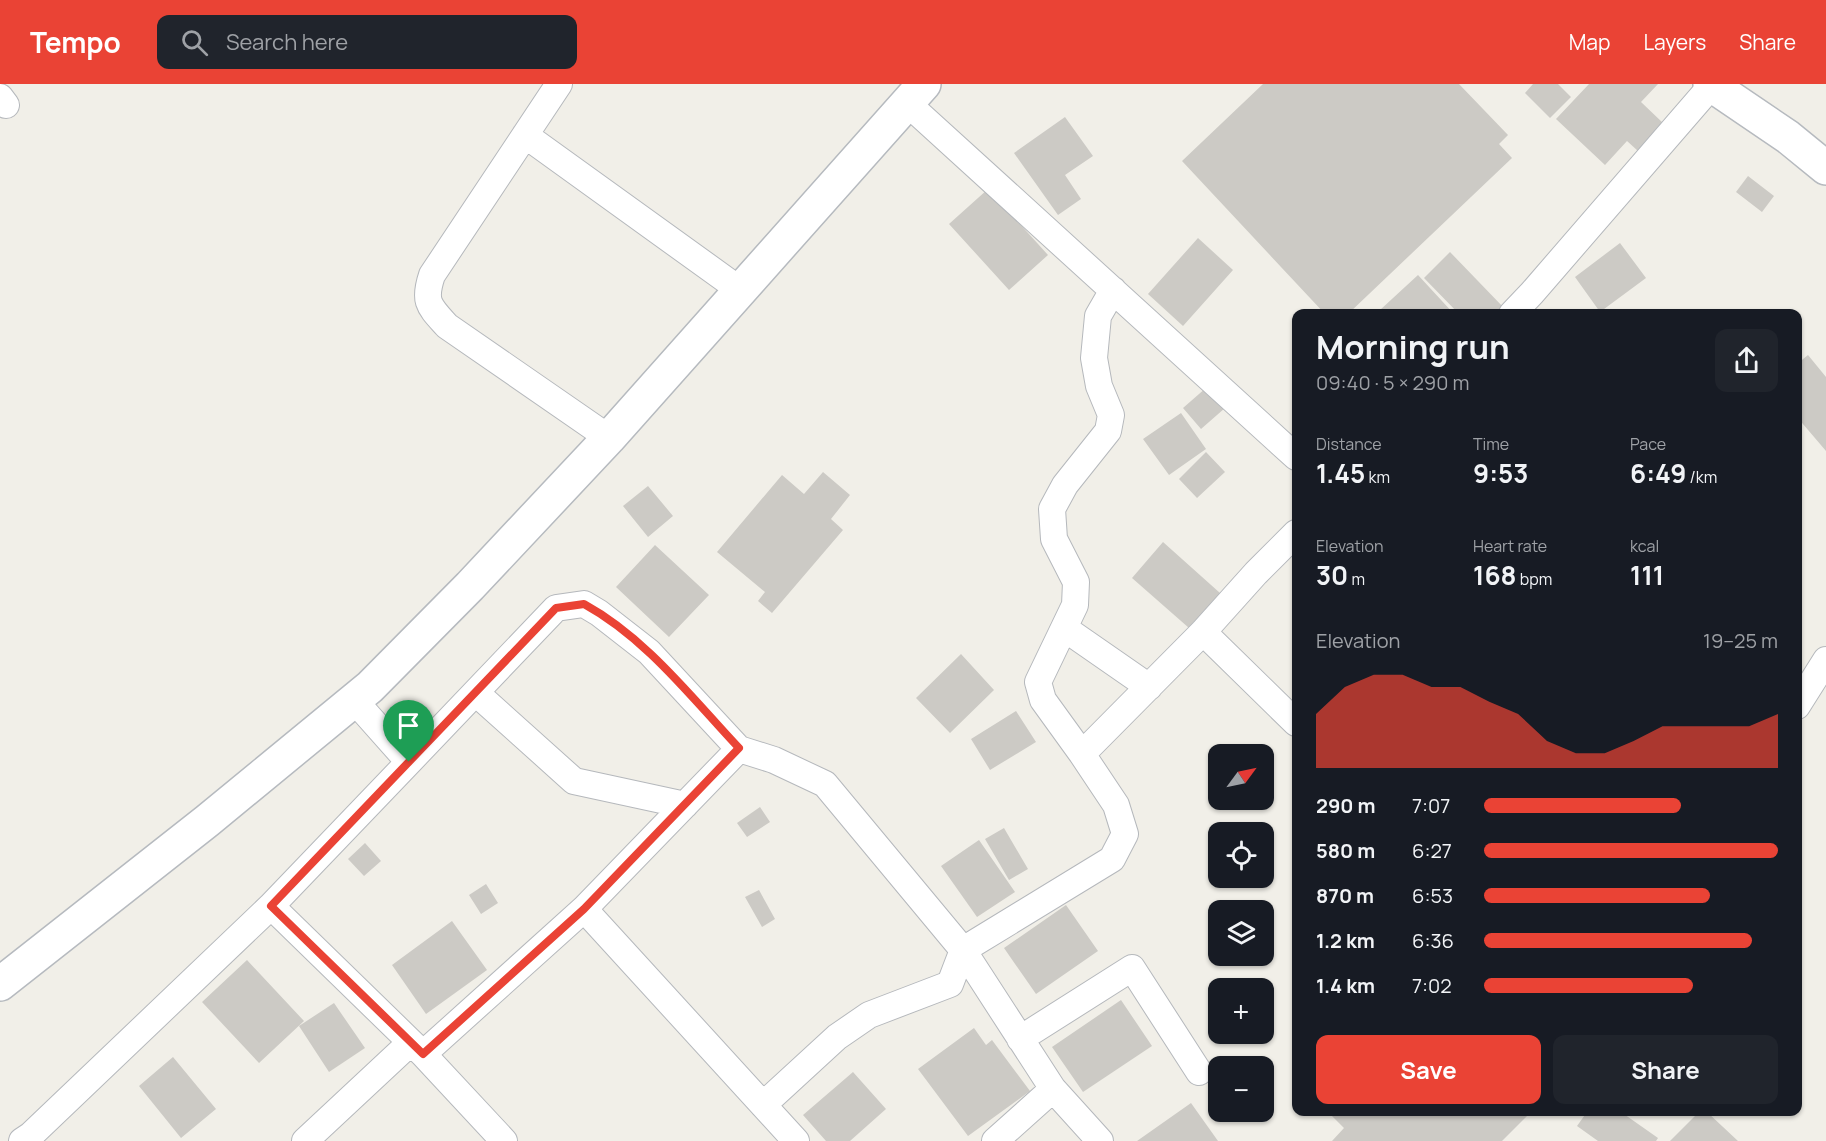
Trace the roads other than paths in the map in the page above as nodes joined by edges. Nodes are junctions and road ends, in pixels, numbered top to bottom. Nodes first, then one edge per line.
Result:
1 (559, 84) edge
2 (1711, 85) edge
3 (916, 94) edge
4 (525, 135) junction
5 (1826, 168) edge
6 (740, 290) junction
7 (1113, 290) junction
8 (1517, 309) edge
9 (609, 438) junction
10 (1292, 453) edge
11 (1292, 537) edge
12 (1064, 628) junction
13 (1203, 632) junction
14 (1826, 660) edge
15 (1149, 687) junction
16 (476, 693) junction
17 (1802, 698) edge
18 (354, 700) junction
19 (1292, 719) edge
20 (739, 748) junction
21 (1082, 754) junction
22 (409, 762) junction
23 (685, 805) junction
24 (271, 906) junction
25 (584, 909) junction
26 (963, 950) junction
27 (0, 984) edge
28 (1020, 1039) junction
29 (417, 1049) junction
30 (1198, 1072) dead end
31 (1053, 1089) junction
32 (763, 1105) junction
33 (22, 1141) edge
34 (305, 1141) edge
35 (504, 1141) edge
36 (796, 1141) edge
37 (994, 1141) edge
38 (1100, 1141) edge

1 - 4 street
2 - 5 street
2 - 8 street
3 - 6 street
3 - 7 street
4 - 6 street
4 - 9 street
6 - 9 street
7 - 10 street
7 - 12 street
9 - 18 street
11 - 13 street
12 - 15 street
12 - 21 street
13 - 15 street
13 - 19 street
14 - 17 street
15 - 21 street
16 - 20 street
16 - 22 street
16 - 23 street
18 - 22 street
18 - 27 street
20 - 23 street
20 - 26 street
21 - 26 street
22 - 24 street
23 - 25 street
24 - 29 street
24 - 33 street
25 - 29 street
25 - 32 street
26 - 28 street
26 - 32 street
28 - 30 street
28 - 31 street
29 - 34 street
29 - 35 street
31 - 37 street
31 - 38 street
32 - 36 street

